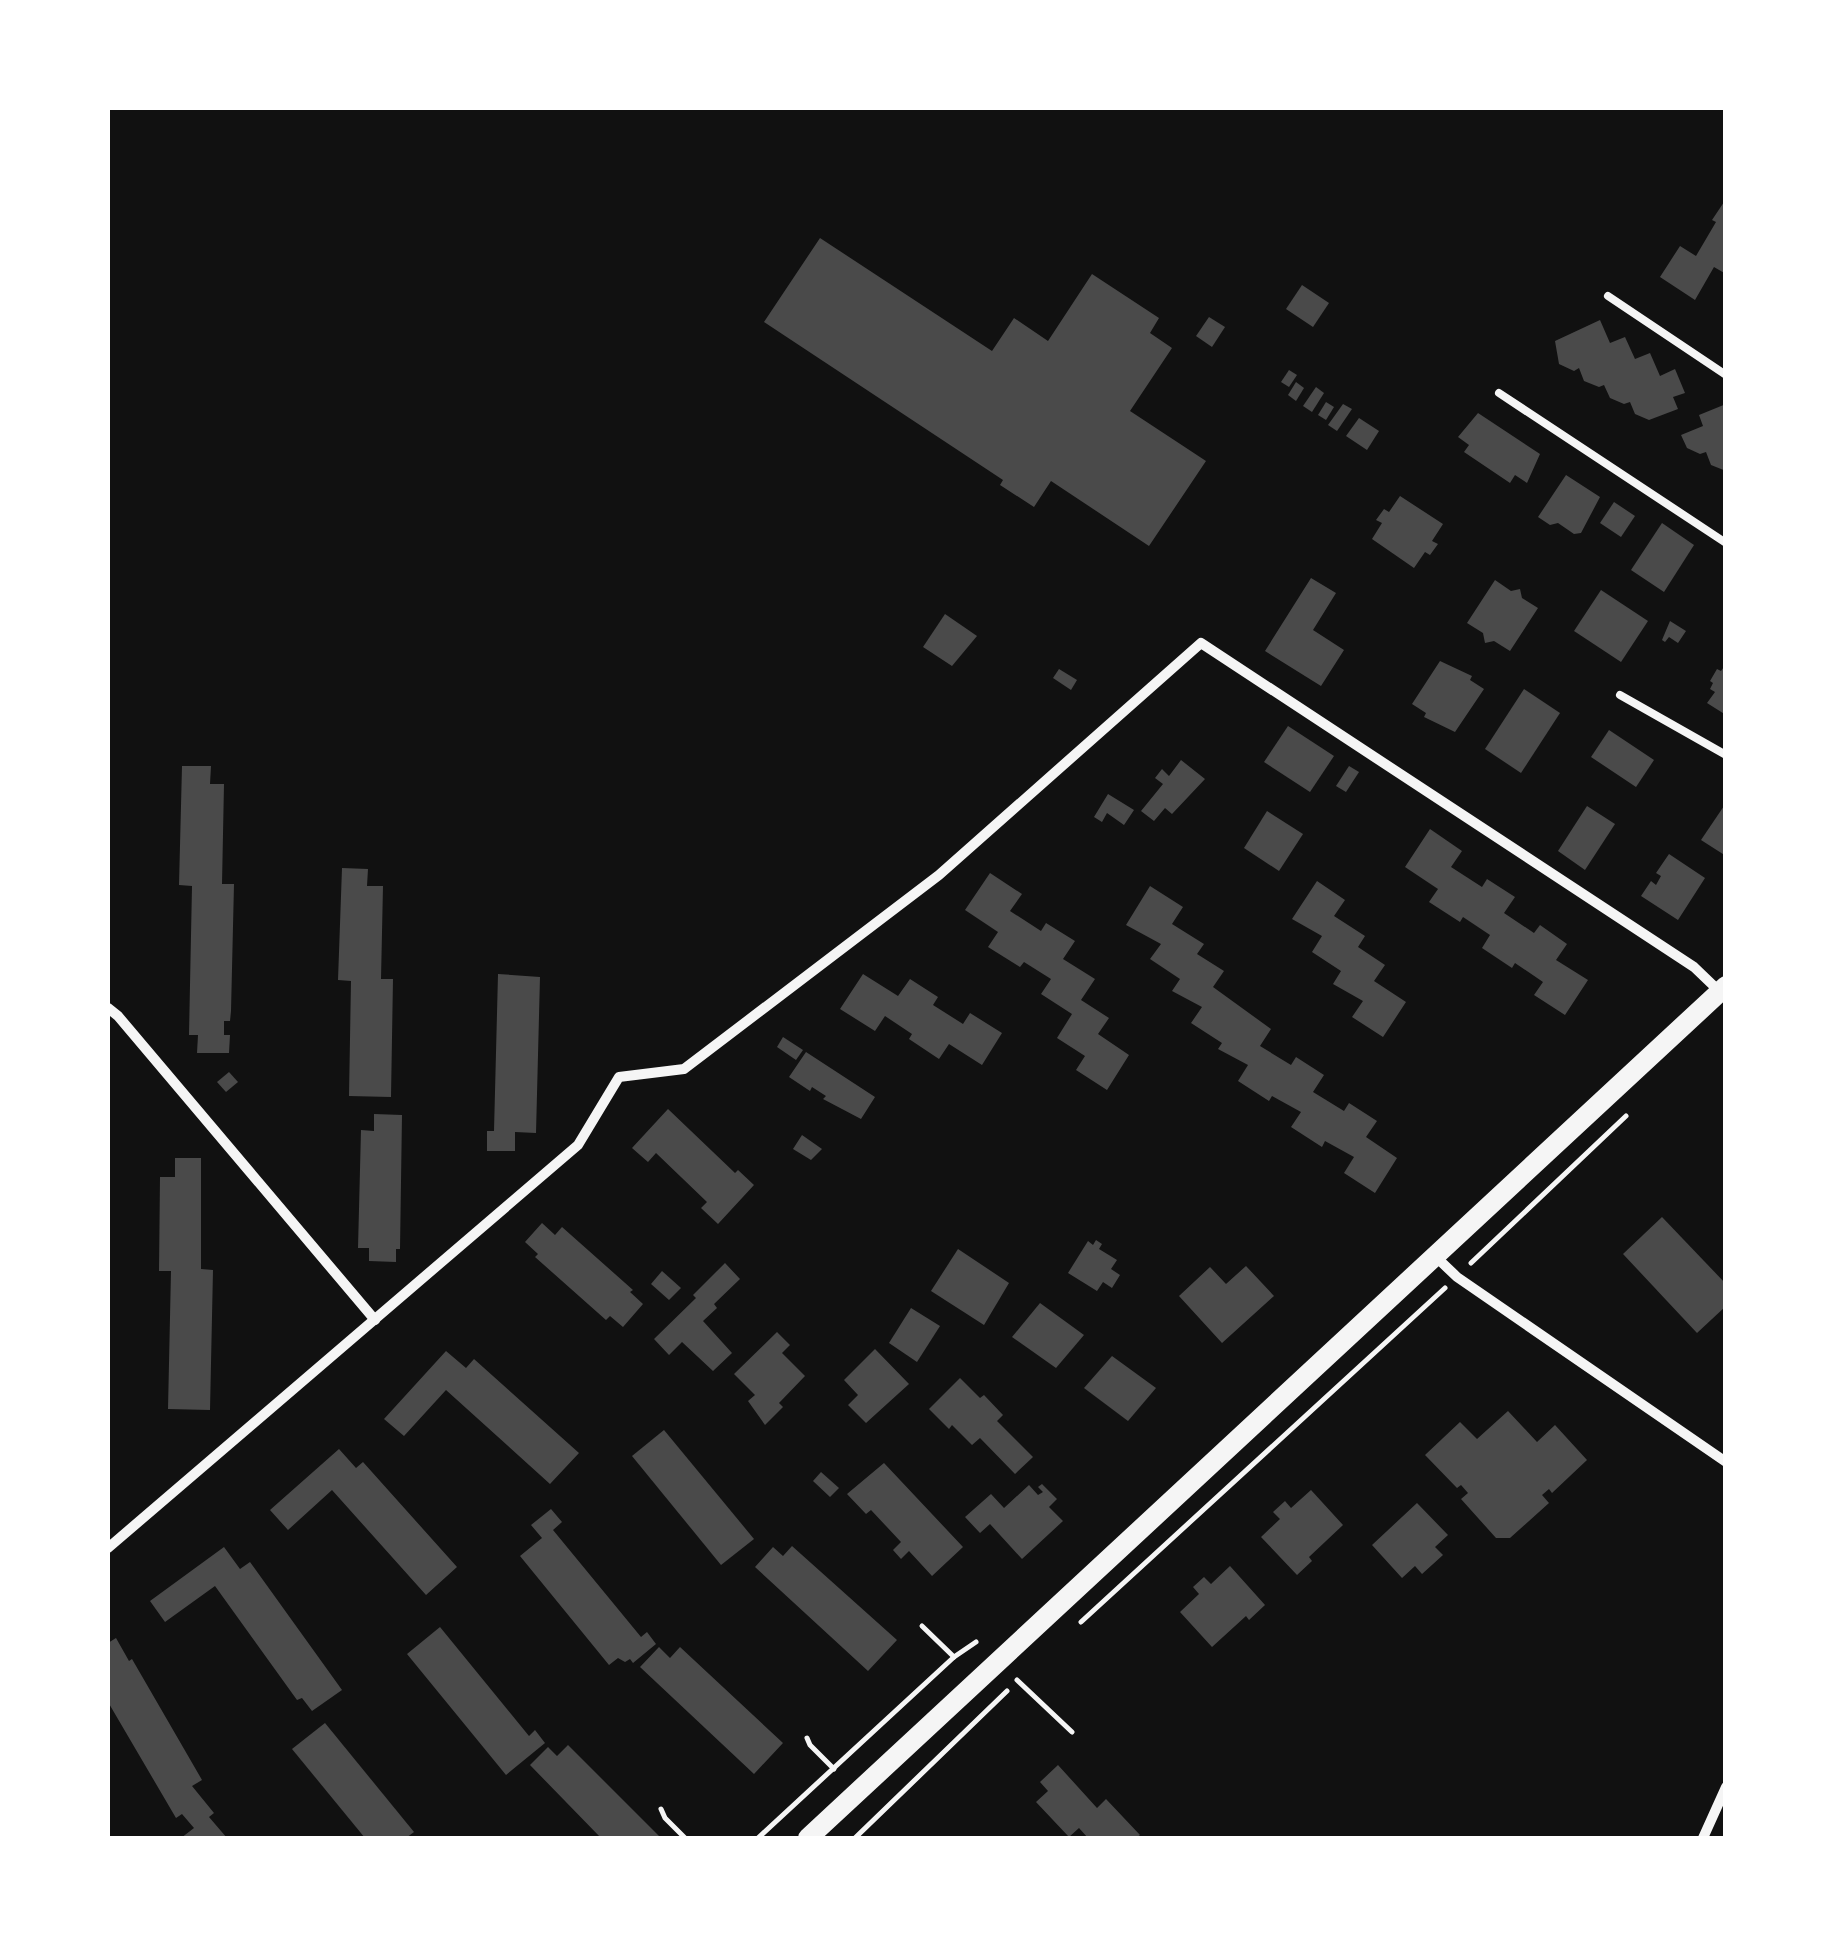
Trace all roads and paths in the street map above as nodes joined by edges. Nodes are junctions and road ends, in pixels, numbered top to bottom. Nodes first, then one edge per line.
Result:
1 (1608, 296) dead end
2 (1726, 375) edge
3 (1498, 393) dead end
4 (1726, 543) edge
5 (1620, 695) dead end
6 (1726, 755) edge
7 (1723, 989) edge
8 (108, 1008) edge
9 (1635, 1107) dead end
10 (1434, 1255) junction
11 (1457, 1276) junction
12 (375, 1320) junction
13 (1726, 1462) edge
14 (108, 1548) edge
15 (922, 1626) dead end
16 (1076, 1626) dead end
17 (976, 1642) dead end
18 (954, 1657) junction
19 (1072, 1732) dead end
20 (806, 1738) dead end
21 (834, 1768) junction
22 (1726, 1787) edge
23 (661, 1810) dead end
24 (767, 1836) edge
25 (685, 1838) edge
26 (758, 1838) edge
27 (808, 1838) edge
28 (855, 1838) edge
29 (1703, 1838) edge

1 - 2 lane
3 - 4 lane
5 - 6 lane
7 - 10 main road
7 - 12 street
8 - 12 street
9 - 11 path
10 - 11 street
10 - 27 main road
11 - 13 street
11 - 16 path
12 - 14 street
15 - 18 path
17 - 18 path
18 - 21 path
19 - 28 path
20 - 21 path
21 - 24 path
22 - 29 street
23 - 25 path
24 - 26 path

